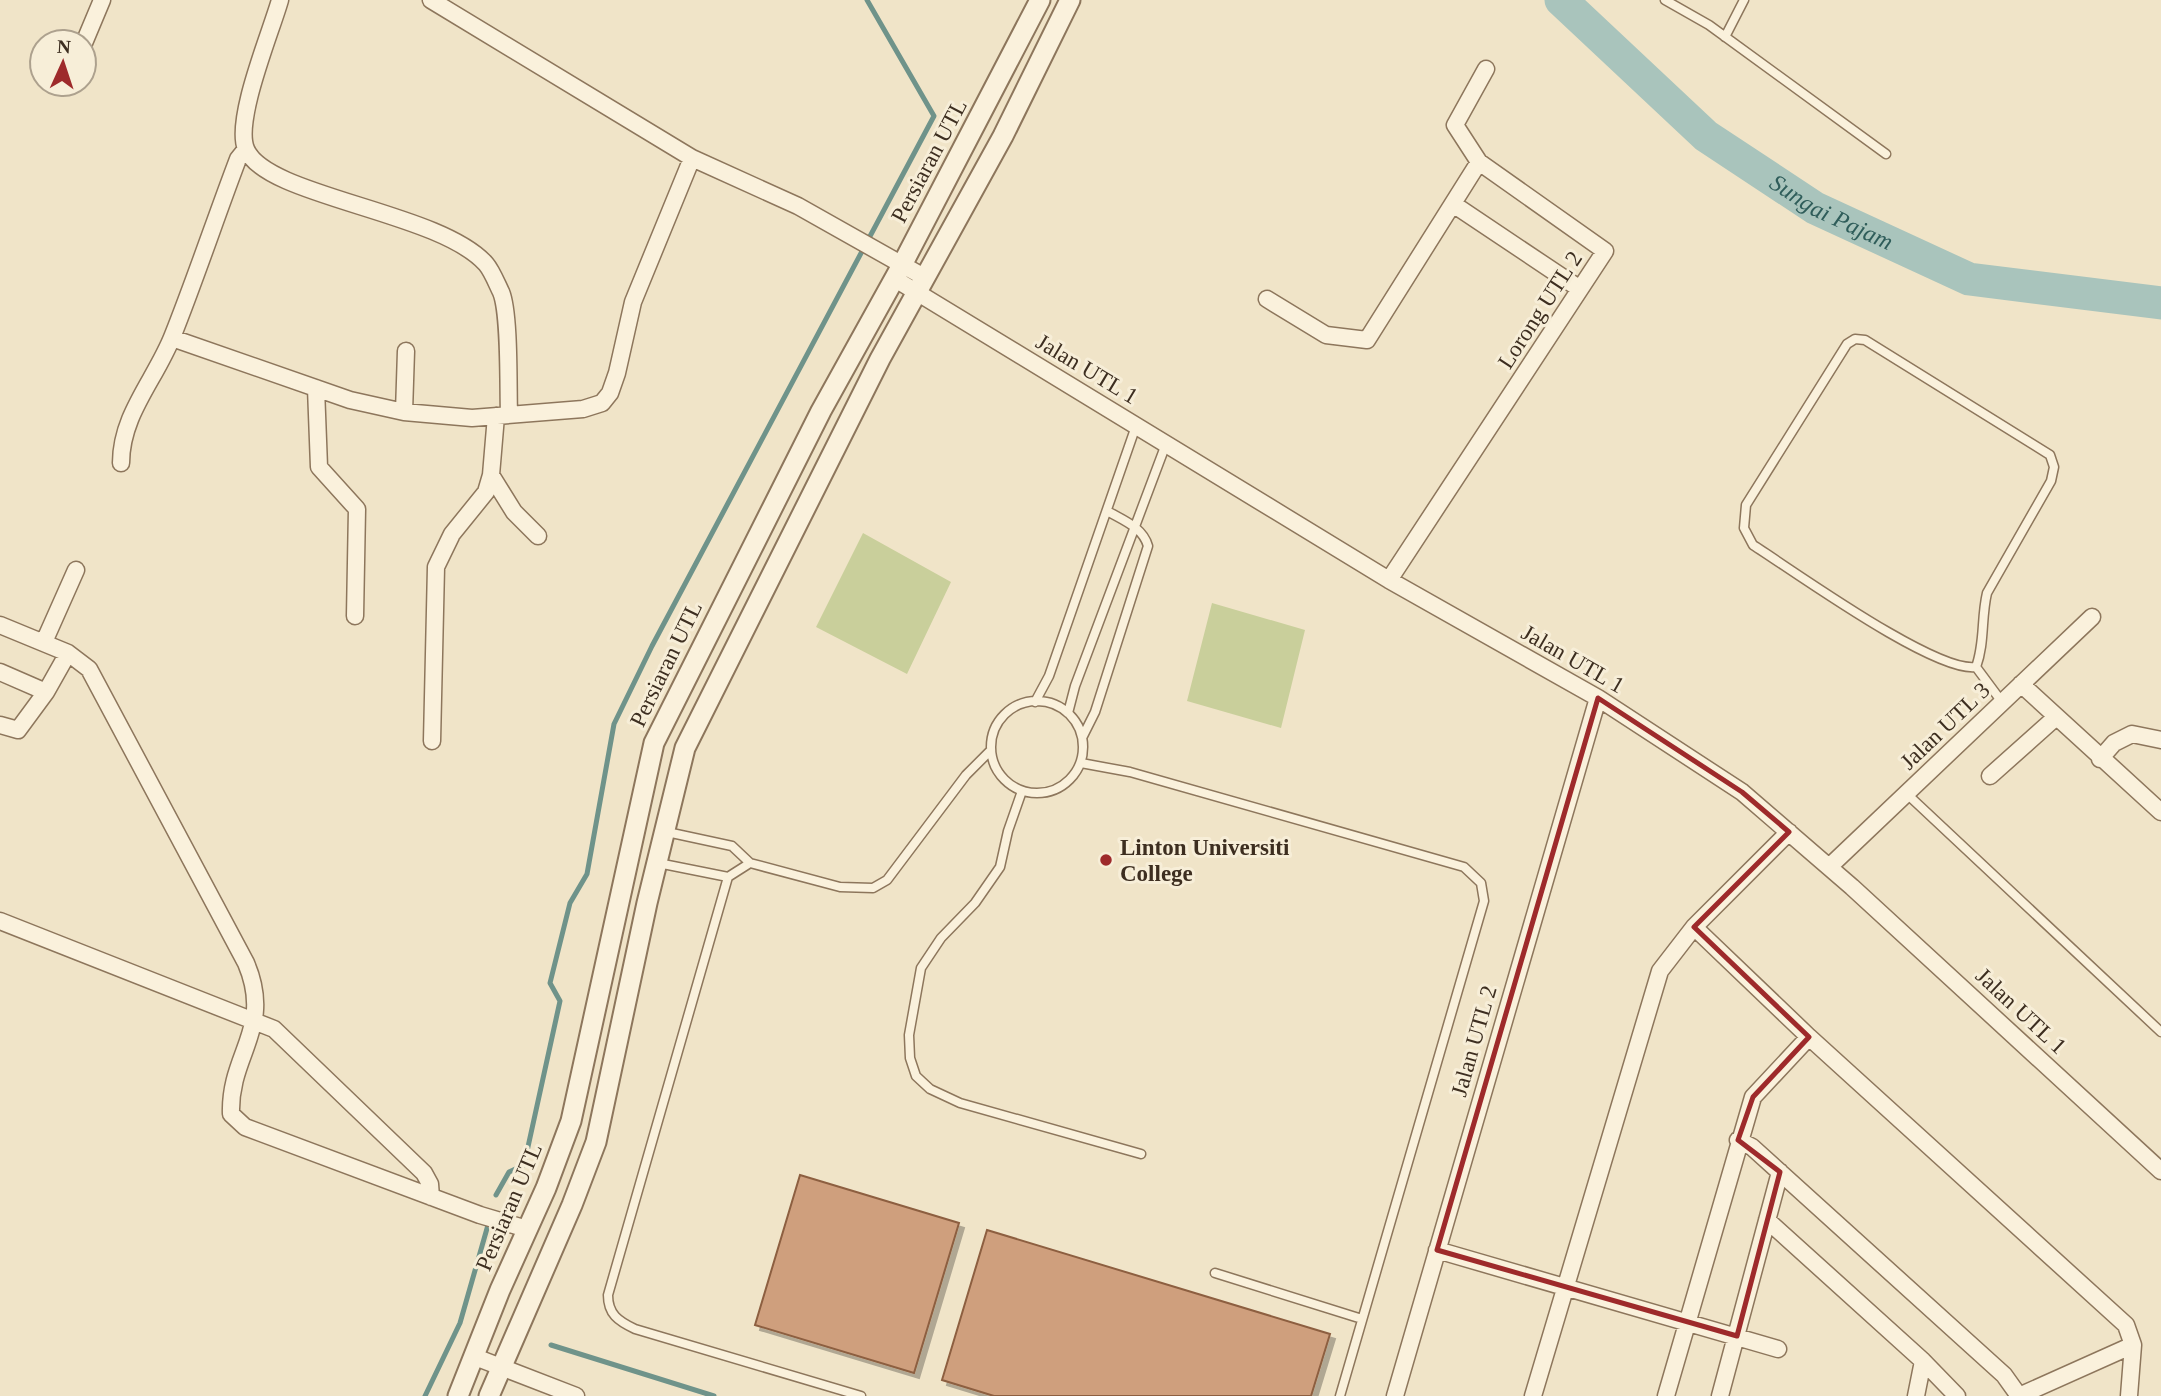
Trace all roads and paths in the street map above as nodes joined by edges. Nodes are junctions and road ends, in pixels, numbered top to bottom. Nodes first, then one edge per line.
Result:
1 (103, 0) edge
2 (280, 0) edge
3 (431, 0) edge
4 (1041, 0) edge
5 (1070, 0) edge
6 (1665, 0) edge
7 (1744, 0) edge
8 (91, 28) edge
9 (1725, 37) junction
10 (1486, 69) dead end
11 (246, 149) junction
12 (1886, 154) dead end
13 (692, 158) junction
14 (1479, 162) junction
15 (1453, 204) junction
16 (898, 272) junction
17 (920, 284) junction
18 (1580, 289) junction
19 (1267, 299) dead end
20 (172, 338) junction
21 (406, 351) dead end
22 (316, 388) junction
23 (404, 412) junction
24 (502, 415) junction
25 (1136, 426) junction
26 (1166, 444) junction
27 (121, 463) dead end
28 (491, 475) junction
29 (1109, 512) junction
30 (1134, 525) junction
31 (538, 536) dead end
32 (76, 570) dead end
33 (1389, 580) junction
34 (355, 616) dead end
35 (2092, 617) dead end
36 (0, 625) edge
37 (44, 642) junction
38 (68, 653) junction
39 (1976, 667) junction
40 (0, 672) edge
41 (2021, 684) junction
42 (46, 692) junction
43 (1598, 698) junction
44 (1035, 702) junction
45 (2002, 702) junction
46 (1068, 713) junction
47 (2055, 718) junction
48 (0, 725) edge
49 (1083, 736) junction
50 (2161, 740) edge
51 (432, 741) dead end
52 (991, 750) junction
53 (2100, 759) junction
54 (1081, 763) junction
55 (1990, 776) dead end
56 (1022, 791) junction
57 (1907, 794) junction
58 (2161, 812) edge
59 (664, 831) junction
60 (1789, 832) junction
61 (656, 862) junction
62 (750, 863) junction
63 (1829, 867) junction
64 (727, 877) junction
65 (0, 921) edge
66 (1694, 928) junction
67 (254, 1019) junction
68 (2161, 1032) edge
69 (1809, 1037) junction
70 (1738, 1139) junction
71 (1141, 1154) dead end
72 (2161, 1171) edge
73 (1780, 1172) junction
74 (431, 1197) junction
75 (1767, 1220) junction
76 (527, 1229) junction
77 (1437, 1250) junction
78 (1214, 1273) dead end
79 (1566, 1287) junction
80 (1362, 1319) junction
81 (1689, 1322) junction
82 (1737, 1336) junction
83 (2133, 1345) junction
84 (1777, 1349) dead end
85 (475, 1357) junction
86 (1923, 1361) junction
87 (501, 1369) junction
88 (541, 1391) edge
89 (458, 1396) edge
90 (489, 1396) edge
91 (576, 1396) edge
92 (861, 1396) edge
93 (1340, 1396) edge
94 (1395, 1396) edge
95 (1532, 1396) edge
96 (1666, 1396) edge
97 (1720, 1396) edge
98 (1916, 1396) edge
99 (1957, 1396) edge
100 (2018, 1396) edge
101 (2129, 1396) edge

1 - 8 street
2 - 11 street
3 - 13 street, Jalan UTL 1
4 - 16 street, Persiaran UTL
5 - 17 street
6 - 9 lane
7 - 9 lane
9 - 12 lane
10 - 14 street
11 - 20 street
11 - 24 street
13 - 16 street, Jalan UTL 1
13 - 24 street
14 - 15 street
14 - 18 street, Lorong UTL 2
15 - 18 street
15 - 19 street
16 - 17 street, Jalan UTL 1
16 - 76 street, Persiaran UTL
17 - 25 street, Jalan UTL 1
17 - 59 street
18 - 33 street, Lorong UTL 2
20 - 22 street
20 - 27 street
21 - 23 street
22 - 23 street
22 - 34 street
23 - 24 street
24 - 28 street
25 - 26 street, Jalan UTL 1
25 - 29 lane
26 - 30 lane
26 - 33 street, Jalan UTL 1
28 - 31 street
28 - 51 street
29 - 30 lane
29 - 44 lane
30 - 46 lane
30 - 49 lane
32 - 37 street
33 - 43 street, Jalan UTL 1
35 - 41 street, Jalan UTL 3
36 - 37 street
37 - 38 street
38 - 42 street
38 - 67 street
39 - 39 lane
39 - 45 lane
40 - 42 street
41 - 45 street, Jalan UTL 3
41 - 47 street
42 - 48 street
43 - 60 street, Jalan UTL 1
43 - 77 street, Jalan UTL 2
44 - 46 lane
44 - 52 lane
45 - 57 street, Jalan UTL 3
46 - 49 lane
47 - 53 street
47 - 55 street
49 - 54 lane
50 - 53 street
52 - 56 lane
52 - 62 lane
53 - 58 street
54 - 56 lane
54 - 80 lane
56 - 71 lane
57 - 63 street, Jalan UTL 3
57 - 68 lane
59 - 61 street
59 - 62 lane
60 - 63 street, Jalan UTL 1
60 - 66 street
61 - 64 lane
61 - 87 street
62 - 64 lane
63 - 72 street, Jalan UTL 1
64 - 92 lane
65 - 67 street
66 - 69 street
66 - 79 street
67 - 74 street
67 - 74 street
69 - 70 street
69 - 83 street
70 - 73 street
70 - 81 street
73 - 75 street
73 - 100 street
74 - 76 street
75 - 82 street
75 - 86 street
76 - 85 street, Persiaran UTL
77 - 79 street
77 - 94 street, Jalan UTL 2
78 - 80 lane
79 - 81 street
79 - 95 street
80 - 93 lane
81 - 82 street
81 - 96 street
82 - 84 street
82 - 97 street
83 - 100 street
83 - 101 street
85 - 87 street
85 - 89 street, Persiaran UTL
86 - 98 street
86 - 99 street
87 - 88 street
87 - 90 street
88 - 91 street

